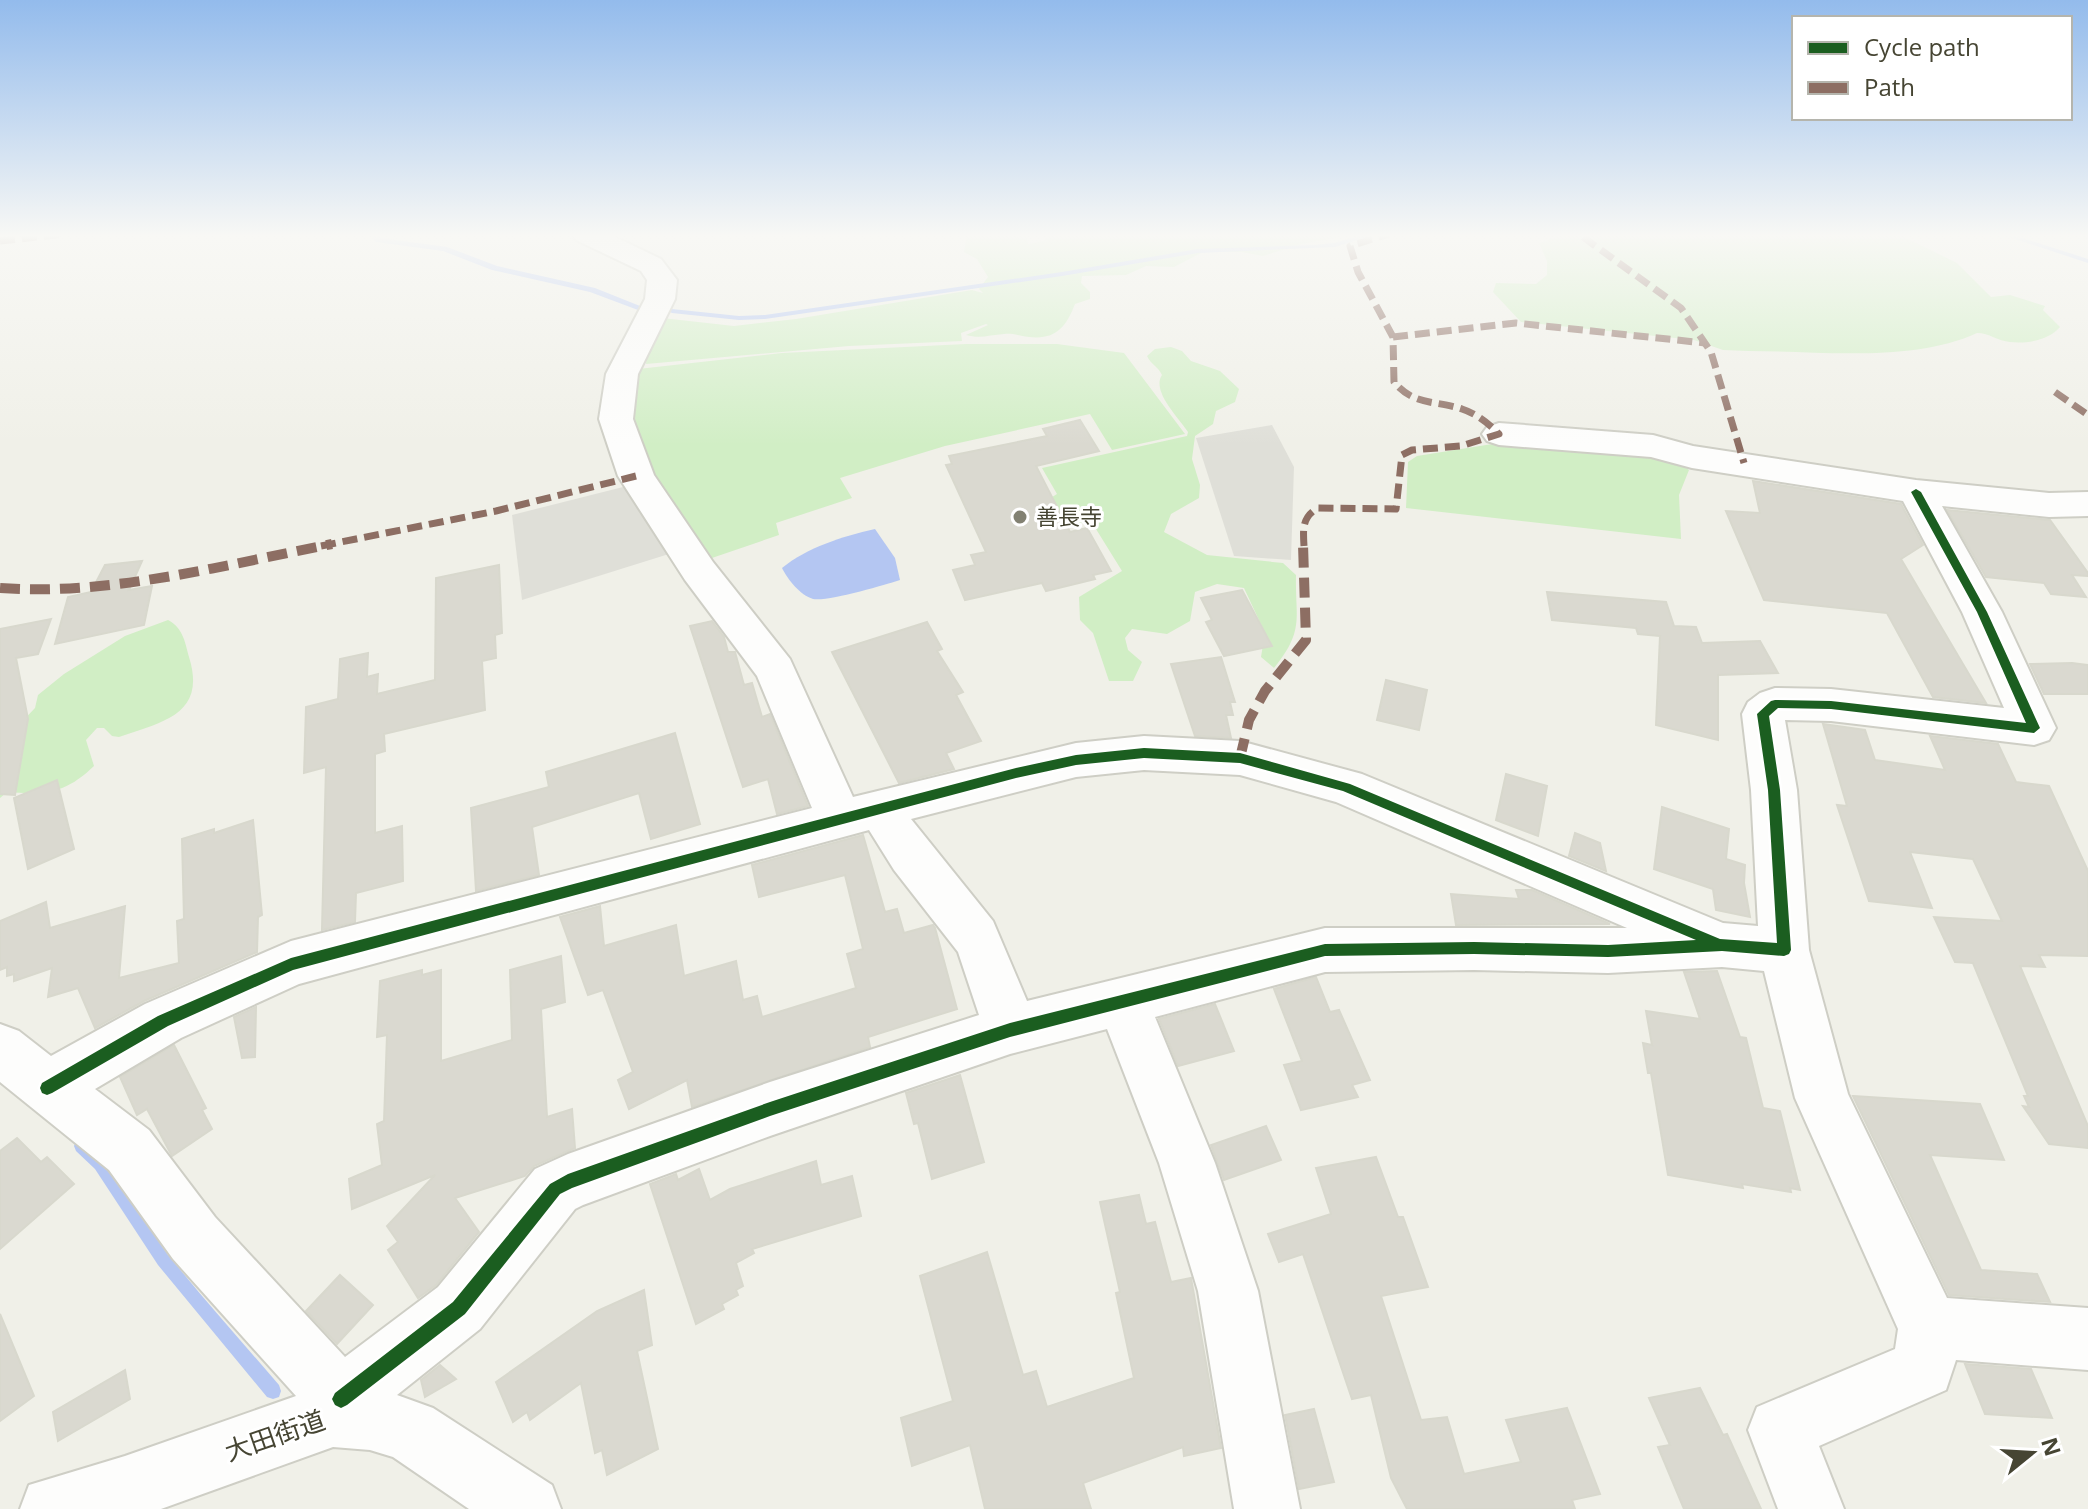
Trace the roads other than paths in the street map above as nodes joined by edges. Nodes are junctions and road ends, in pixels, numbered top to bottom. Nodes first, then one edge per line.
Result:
1 (657, 304) edge
2 (1499, 434) dead end
3 (1916, 492) junction
4 (2088, 504) edge
5 (862, 815) junction
6 (1722, 945) junction
7 (1784, 950) junction
8 (1122, 1000) junction
9 (1010, 1030) junction
10 (0, 1049) edge
11 (47, 1088) junction
12 (1929, 1327) junction
13 (2088, 1339) edge
14 (337, 1407) junction
15 (53, 1509) edge
16 (528, 1509) edge
17 (1267, 1509) edge
18 (1811, 1509) edge

1 - 5 street
2 - 3 street
3 - 4 street
3 - 7 street
5 - 6 street
5 - 9 street
5 - 11 street
6 - 7 street
6 - 8 street
7 - 12 street
8 - 9 street
8 - 17 street
9 - 14 street
10 - 11 street
11 - 14 street
12 - 13 street
12 - 18 street
14 - 15 street, 大田街道
14 - 16 street, 大田街道

